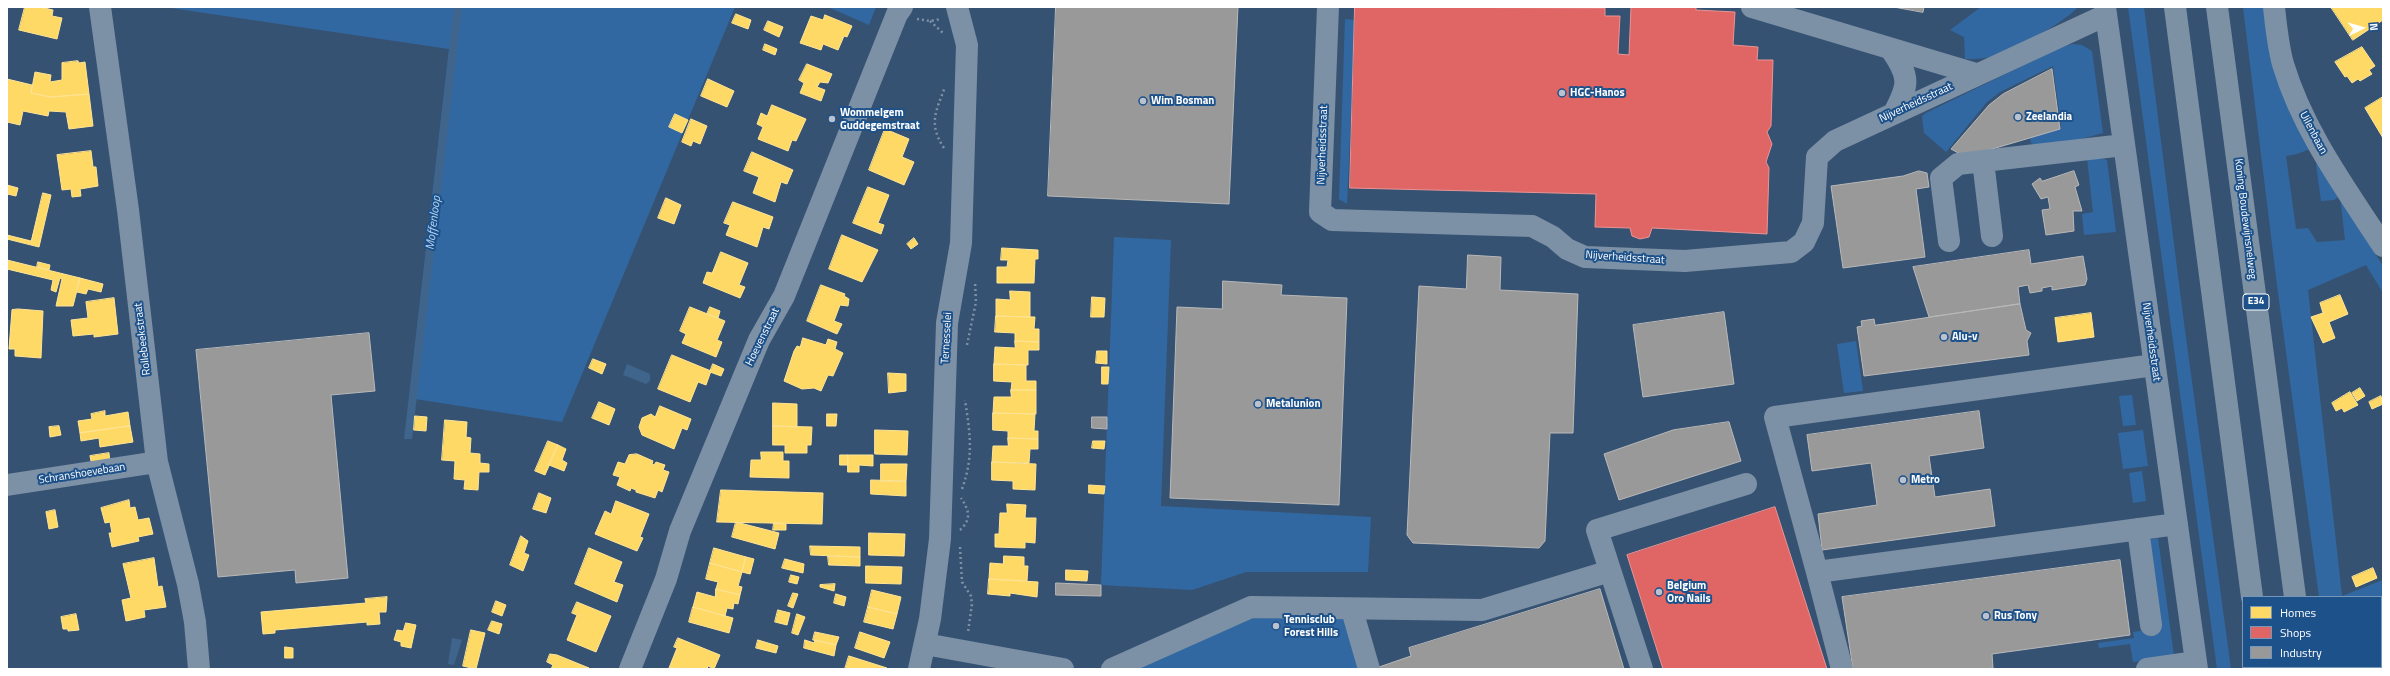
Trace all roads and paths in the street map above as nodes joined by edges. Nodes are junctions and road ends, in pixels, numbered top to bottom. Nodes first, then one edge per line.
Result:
1 (100, 7) edge
2 (1328, 7) edge
3 (1752, 7) edge
4 (2175, 7) edge
5 (2217, 7) edge
6 (2274, 7) edge
7 (899, 10) edge
8 (2105, 11) edge
9 (950, 13) edge
10 (930, 21) junction
11 (944, 33) dead end
12 (1892, 51) junction
13 (1976, 74) junction
14 (1894, 113) junction
15 (2124, 144) junction
16 (1983, 161) junction
17 (1992, 236) dead end
18 (1949, 241) dead end
19 (2383, 246) edge
20 (2154, 365) junction
21 (157, 462) junction
22 (1746, 484) dead end
23 (7, 485) edge
24 (960, 496) dead end
25 (2177, 524) junction
26 (2138, 529) junction
27 (957, 534) dead end
28 (1610, 571) junction
29 (1818, 572) junction
30 (2252, 596) edge
31 (2295, 596) edge
32 (1352, 610) junction
33 (2151, 625) dead end
34 (925, 644) junction
35 (2197, 665) edge
36 (199, 669) edge
37 (630, 669) edge
38 (919, 669) edge
39 (1063, 669) edge
40 (1112, 669) edge
41 (1369, 669) edge
42 (1642, 669) edge
43 (1842, 669) edge
44 (2147, 669) edge

1 - 21 street, Rollebeekstraat
2 - 14 street, Nijverheidsstraat
3 - 12 street, Nijverheidsstraat
4 - 30 highway
5 - 31 highway, Koning Boudewijnsnelweg / E34
6 - 19 street, Uilenbaan
7 - 10 path
7 - 37 street, Hoevenstraat
8 - 13 street, Nijverheidsstraat
8 - 15 street, Nijverheidsstraat
9 - 10 path
9 - 34 street, Ternesselei
10 - 11 path
12 - 13 street, Nijverheidsstraat
12 - 14 street
13 - 14 street, Nijverheidsstraat
15 - 16 street
15 - 20 street, Nijverheidsstraat
16 - 17 street
16 - 18 street
20 - 25 street, Nijverheidsstraat
20 - 29 street
21 - 23 street, Schranshoevebaan
21 - 36 street, Rollebeekstraat
22 - 28 street
24 - 27 path
25 - 26 street
25 - 35 street, Nijverheidsstraat
26 - 29 street
26 - 33 street
28 - 32 street
28 - 42 street
29 - 43 street
32 - 40 street
32 - 41 street
34 - 38 street, Ternesselei
34 - 39 street
35 - 44 street

